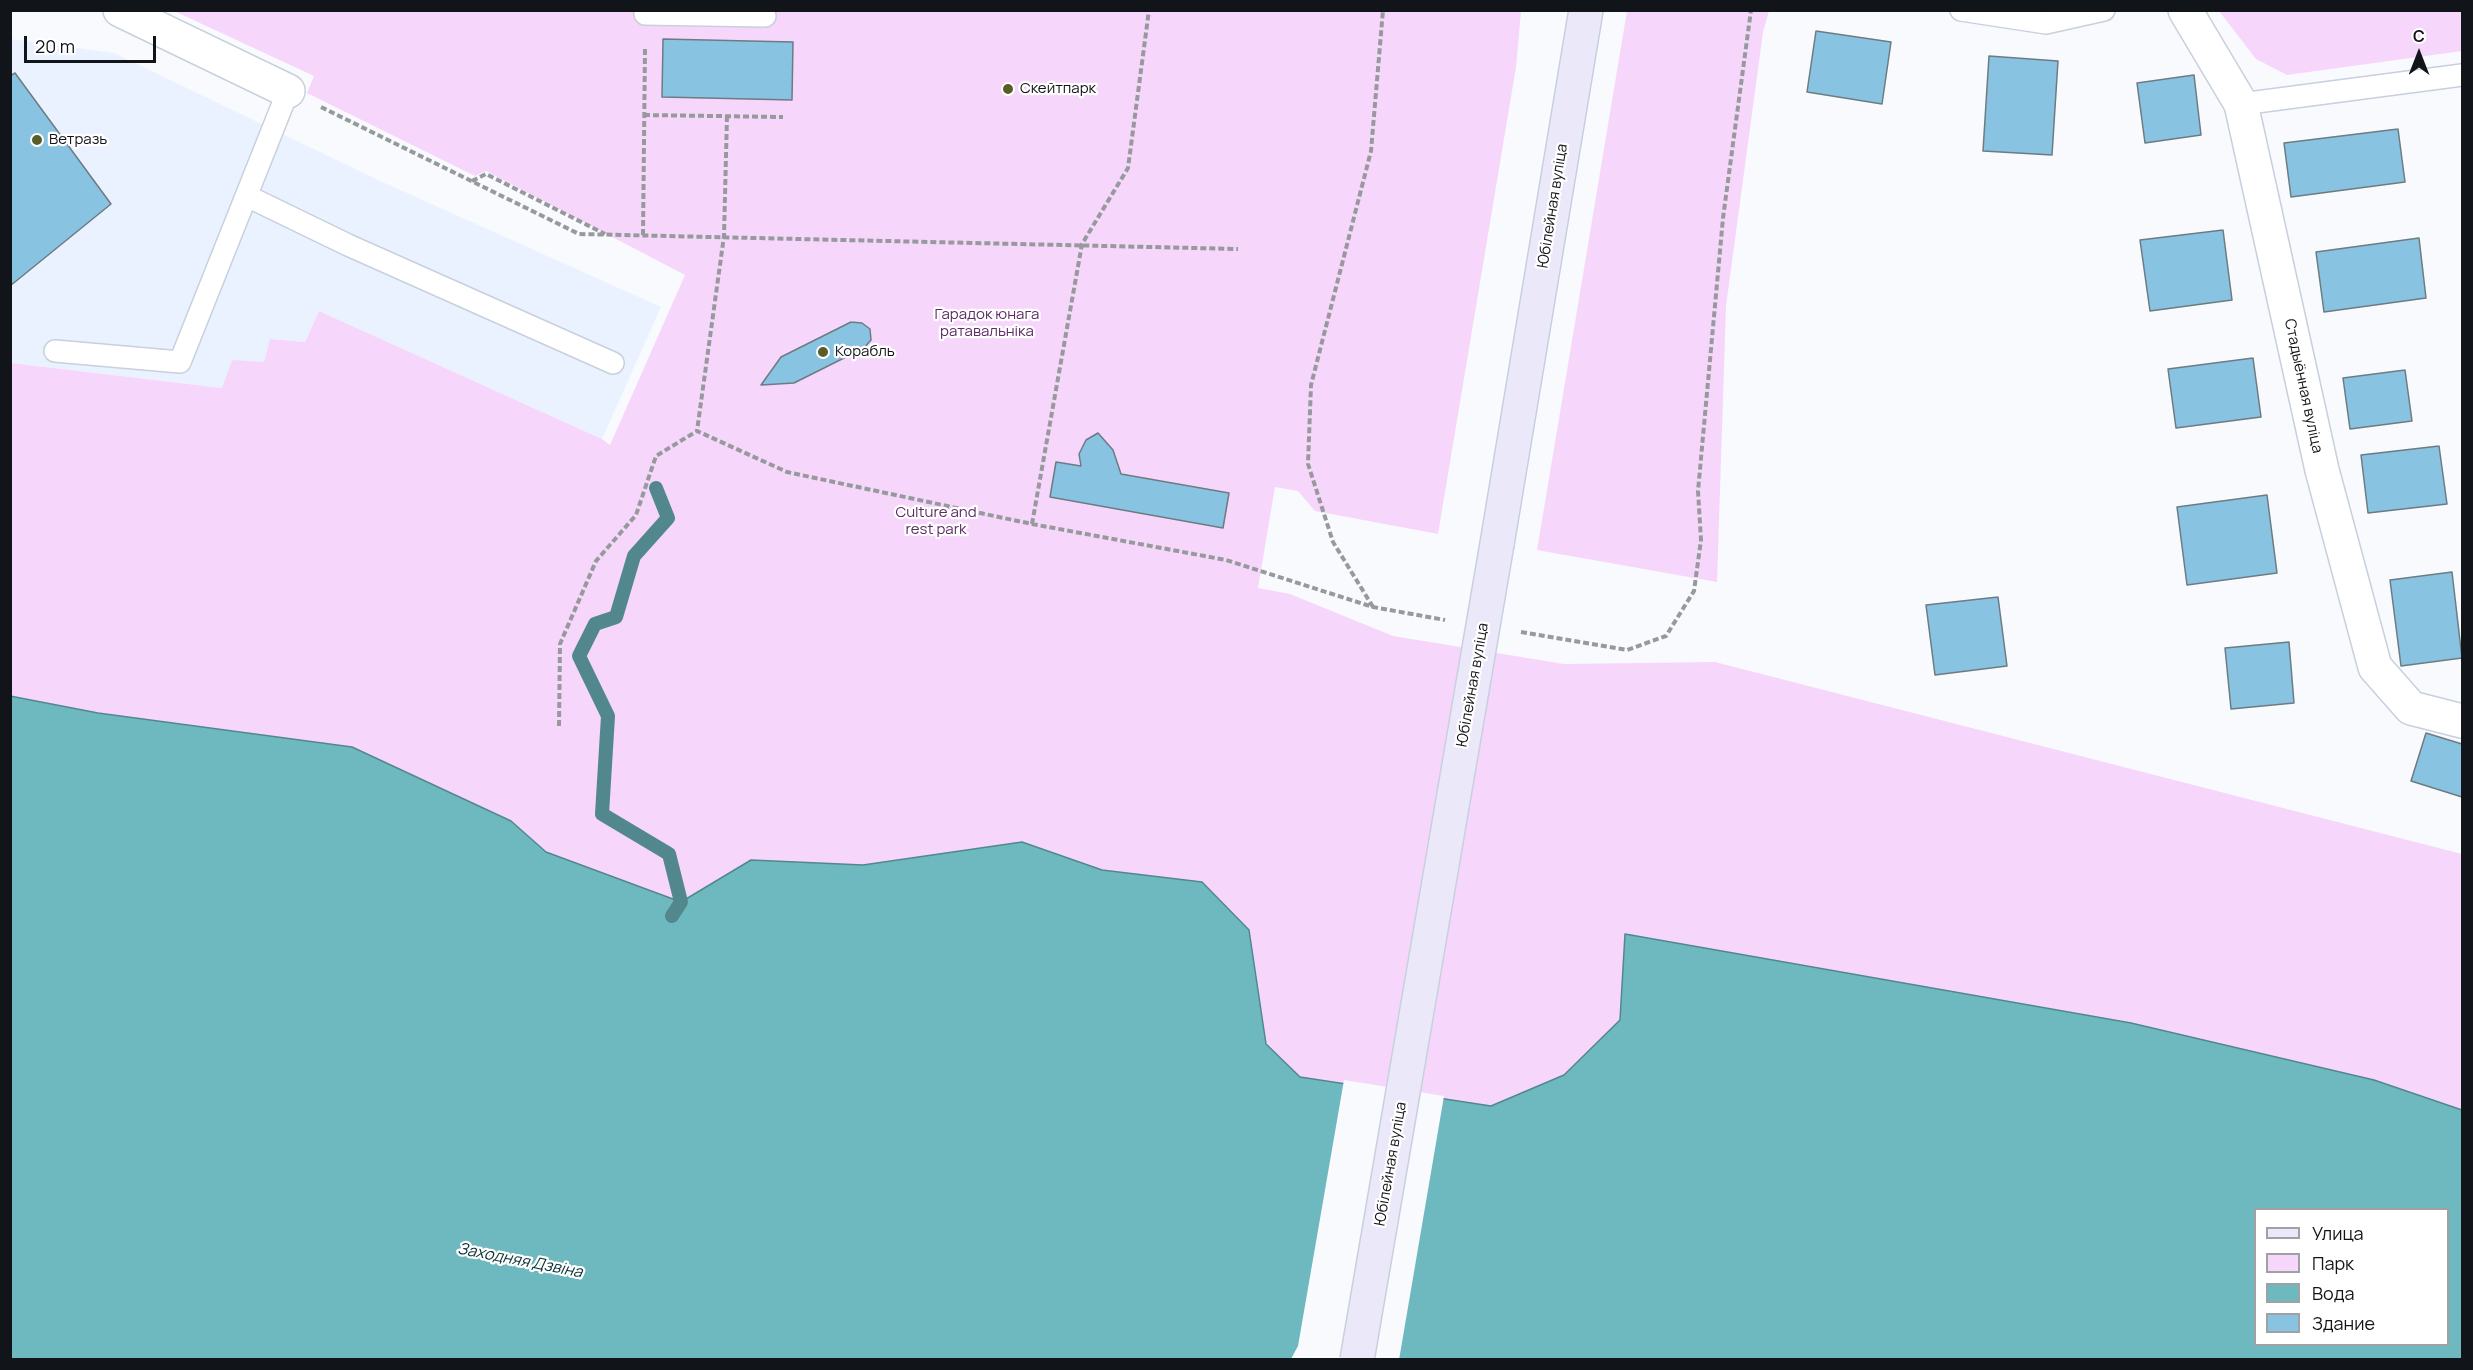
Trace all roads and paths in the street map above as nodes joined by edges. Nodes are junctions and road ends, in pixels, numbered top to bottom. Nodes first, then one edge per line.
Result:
1 (120, 10) edge
2 (1149, 10) edge
3 (1383, 10) edge
4 (1586, 10) edge
5 (1750, 10) edge
6 (1961, 10) edge
7 (2104, 10) edge
8 (2185, 10) edge
9 (645, 12) edge
10 (765, 16) dead end
11 (2463, 75) edge
12 (288, 91) junction
13 (2241, 104) junction
14 (644, 115) junction
15 (727, 116) junction
16 (783, 117) dead end
17 (472, 182) junction
18 (247, 196) junction
19 (605, 234) junction
20 (643, 235) junction
21 (724, 236) junction
22 (1082, 244) junction
23 (1238, 249) dead end
24 (55, 351) dead end
25 (613, 363) dead end
26 (698, 431) junction
27 (1032, 524) junction
28 (1373, 608) junction
29 (1454, 621) dead end
30 (1512, 631) dead end
31 (2463, 721) edge
32 (559, 726) dead end
33 (1357, 1359) edge

1 - 12 street
2 - 22 path
3 - 28 path
4 - 33 main road, Юбілейная вуліца, bridge
5 - 30 path
6 - 7 lane
8 - 13 street, Стадыённая вуліца
9 - 10 lane
9 - 14 path
11 - 13 lane
12 - 17 path
12 - 18 lane
13 - 31 street, Стадыённая вуліца
14 - 15 path
14 - 20 path
15 - 16 path
15 - 21 path
17 - 19 path
17 - 19 path
18 - 24 lane
18 - 25 lane
19 - 20 path
20 - 21 path
21 - 22 path
21 - 26 path
22 - 23 path
22 - 27 path
26 - 27 path
26 - 32 path
27 - 28 path
28 - 29 path

